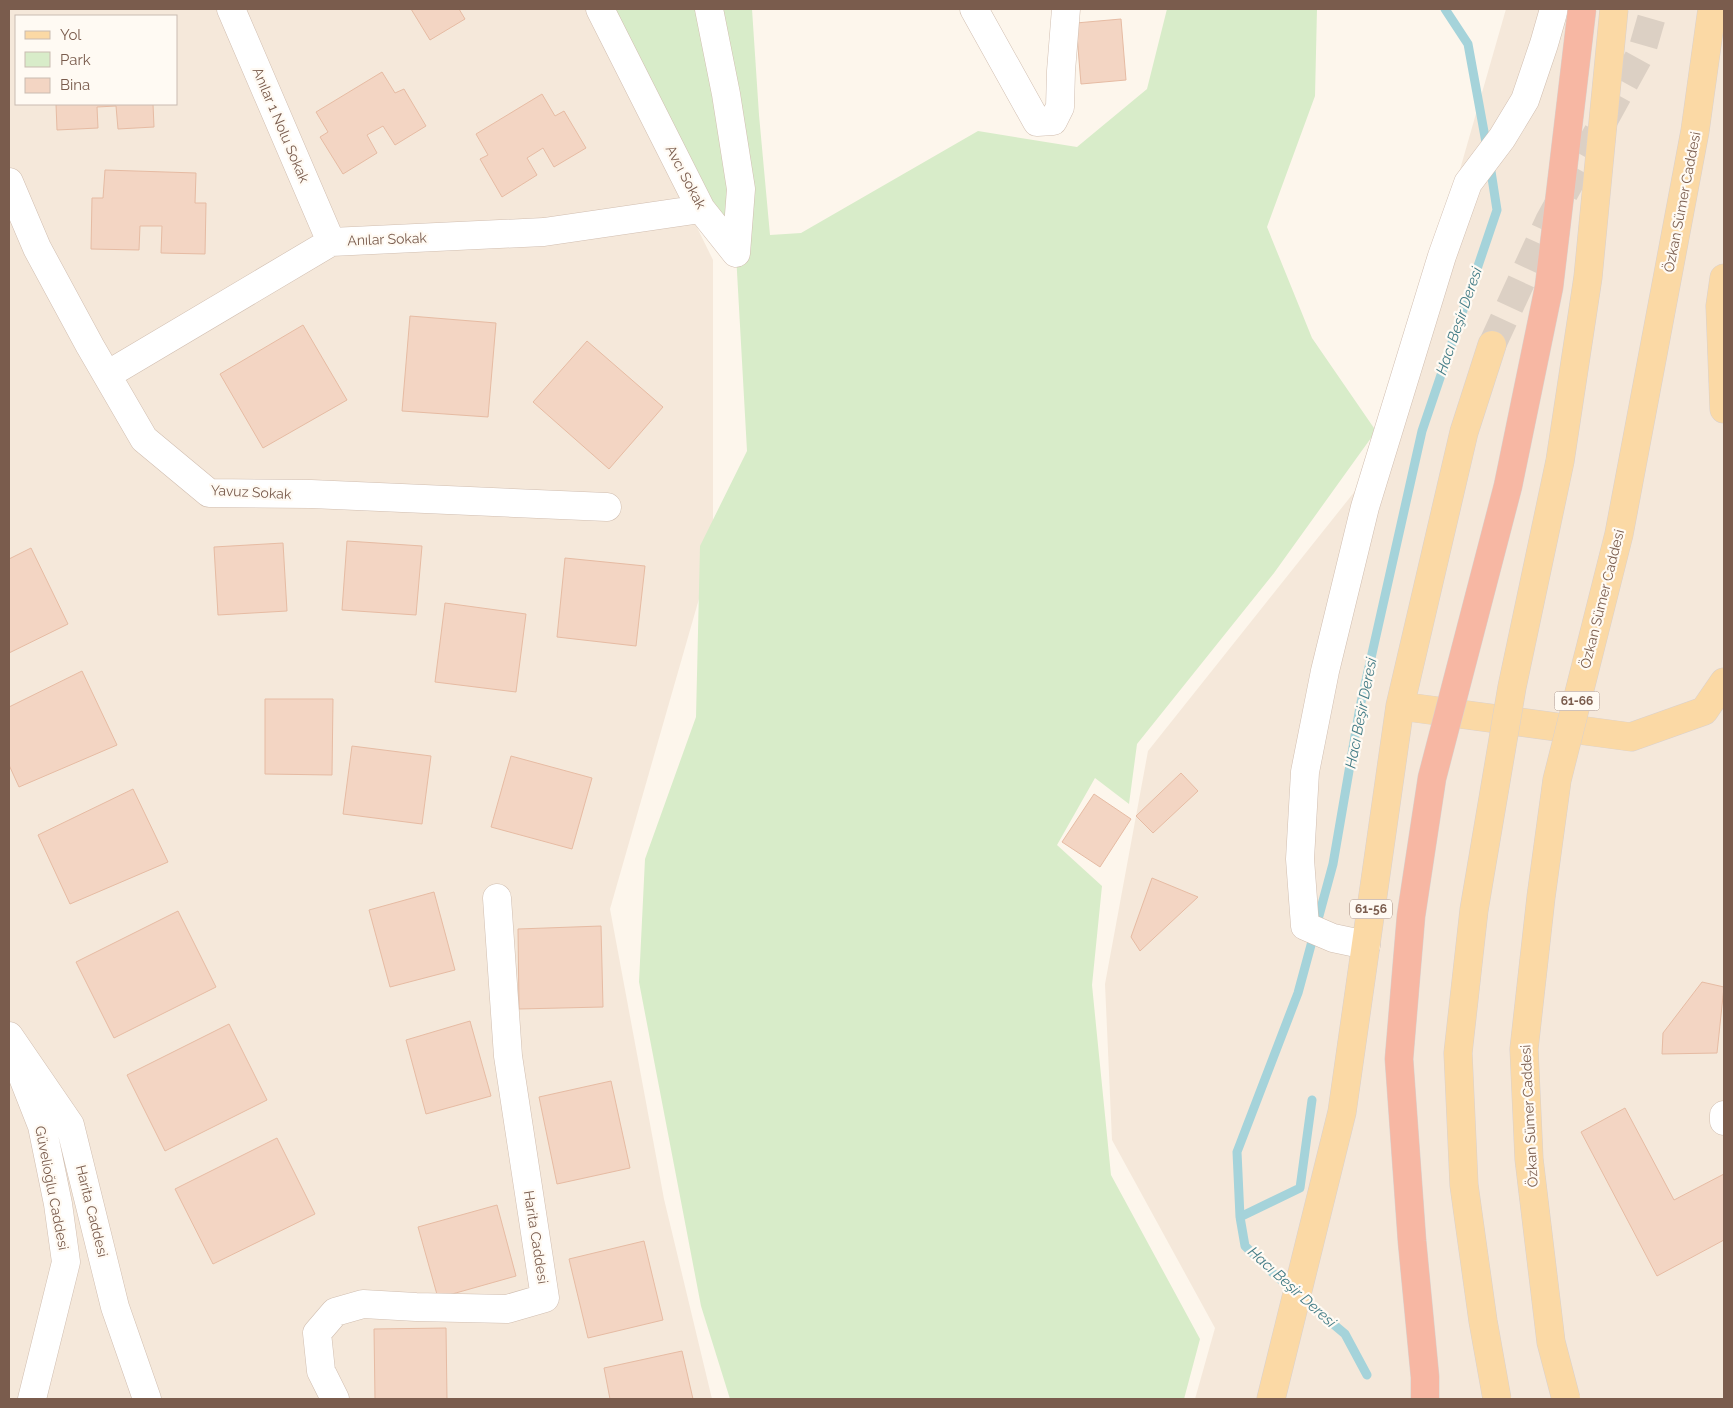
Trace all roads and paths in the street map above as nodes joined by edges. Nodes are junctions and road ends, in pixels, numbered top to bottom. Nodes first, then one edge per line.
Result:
1 (231, 9) edge
2 (600, 9) edge
3 (709, 9) edge
4 (974, 9) edge
5 (1066, 9) edge
6 (1554, 9) edge
7 (1582, 9) edge
8 (1614, 9) edge
9 (1712, 9) edge
10 (9, 182) edge
11 (701, 209) junction
12 (331, 242) junction
13 (1724, 278) edge
14 (1492, 345) tunnel mouth
15 (107, 374) junction
16 (1724, 409) edge
17 (607, 507) dead end
18 (1724, 684) edge
19 (1400, 706) junction
20 (497, 898) dead end
21 (1366, 945) junction
22 (9, 1037) edge
23 (1724, 1115) edge
24 (1724, 1121) edge
25 (32, 1399) edge
26 (147, 1399) edge
27 (334, 1399) edge
28 (1271, 1399) edge
29 (1426, 1399) edge
30 (1497, 1399) edge
31 (1566, 1399) edge

1 - 12 street, Anılar 1 Nolu Sokak
2 - 11 street, Avcı Sokak
3 - 11 street, Avcı Sokak
4 - 5 street
6 - 21 street
7 - 29 highway, bridge
8 - 30 main road, bridge
9 - 31 main road, Özkan Sümer Caddesi / 61-66, bridge
10 - 15 street, Yavuz Sokak
11 - 12 street, Anılar Sokak
12 - 15 street, Anılar Sokak
13 - 16 main road
14 - 19 main road, 61-56
15 - 17 street, Yavuz Sokak
18 - 19 main road
19 - 21 main road, 61-56
20 - 27 street, Harita Caddesi
21 - 28 main road, 61-56
22 - 25 street, Güvelioğlu Caddesi
22 - 26 street, Harita Caddesi
23 - 24 street

